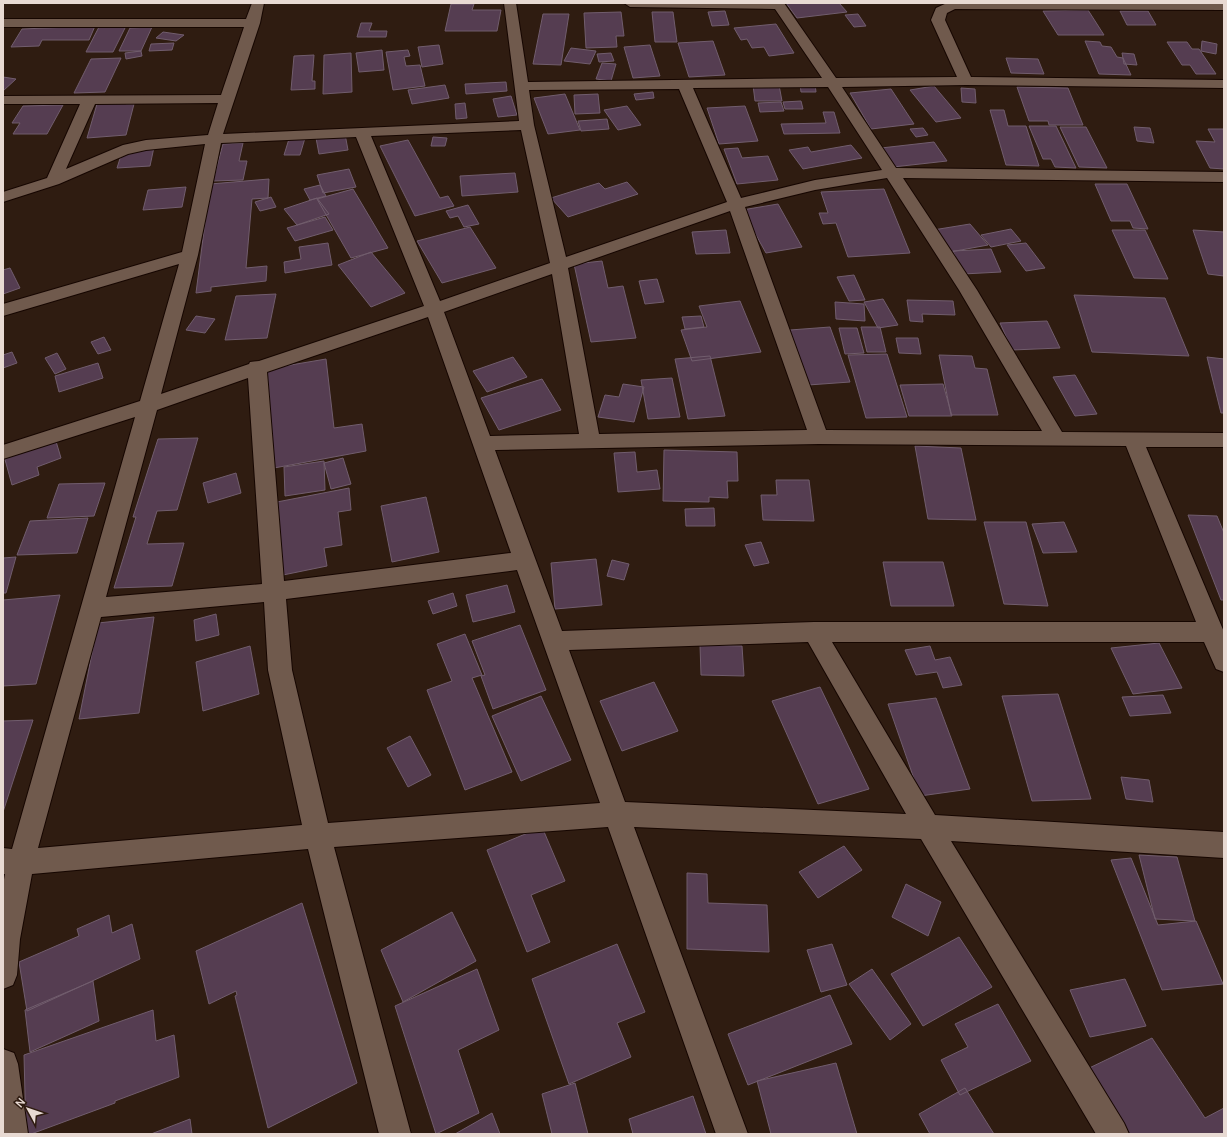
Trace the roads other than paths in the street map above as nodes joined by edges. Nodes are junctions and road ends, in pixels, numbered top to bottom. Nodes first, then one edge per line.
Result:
1 (258, 3) edge
2 (510, 3) edge
3 (630, 3) edge
4 (778, 4) edge
5 (1224, 6) edge
6 (3, 23) edge
7 (253, 23) junction
8 (966, 81) junction
9 (832, 82) junction
10 (684, 84) junction
11 (1224, 84) edge
12 (522, 86) junction
13 (90, 99) junction
14 (227, 99) junction
15 (3, 100) edge
16 (527, 125) junction
17 (362, 133) junction
18 (214, 139) junction
19 (890, 173) junction
20 (1224, 176) edge
21 (53, 181) junction
22 (3, 197) edge
23 (736, 204) junction
24 (190, 255) junction
25 (559, 266) junction
26 (434, 309) junction
27 (3, 310) edge
28 (257, 367) junction
29 (150, 405) junction
30 (819, 436) junction
31 (1056, 438) junction
32 (1133, 440) junction
33 (1224, 440) edge
34 (590, 441) junction
35 (482, 442) junction
36 (3, 452) edge
37 (526, 560) junction
38 (273, 592) junction
39 (92, 608) junction
40 (814, 632) junction
41 (1212, 632) junction
42 (556, 641) junction
43 (1224, 662) edge
44 (616, 814) junction
45 (928, 827) junction
46 (318, 836) junction
47 (1224, 844) edge
48 (12, 861) edge
49 (3, 975) edge
50 (3, 1064) edge
51 (12, 1134) edge
52 (394, 1134) edge
53 (732, 1134) edge
54 (1113, 1134) edge

1 - 7 street
2 - 12 street
3 - 4 street
4 - 9 street
5 - 8 street
6 - 7 street
7 - 14 street
8 - 9 street
8 - 11 street
9 - 10 street
9 - 19 street
10 - 12 street
10 - 23 street
12 - 16 street
13 - 14 street
13 - 15 street
13 - 21 street
14 - 18 street
16 - 17 street
16 - 25 street
17 - 18 street
17 - 26 street
18 - 21 street
18 - 24 street
19 - 20 street
19 - 23 street
19 - 31 street
21 - 22 street
23 - 25 street
23 - 30 street
24 - 27 street
24 - 29 street
25 - 26 street
25 - 34 street
26 - 28 street
26 - 35 street
28 - 29 street
28 - 38 street
29 - 36 street
29 - 39 street
30 - 31 street
30 - 34 street
31 - 32 street
32 - 33 street
32 - 41 street
34 - 35 street
35 - 37 street
37 - 38 street
37 - 42 street
38 - 39 street
38 - 46 street
39 - 48 street
40 - 41 street
40 - 42 street
40 - 45 street
41 - 43 street
42 - 44 street
44 - 45 street
44 - 46 street
44 - 53 street
45 - 47 street
45 - 54 street
46 - 48 street
46 - 52 street
48 - 49 street
50 - 51 street

